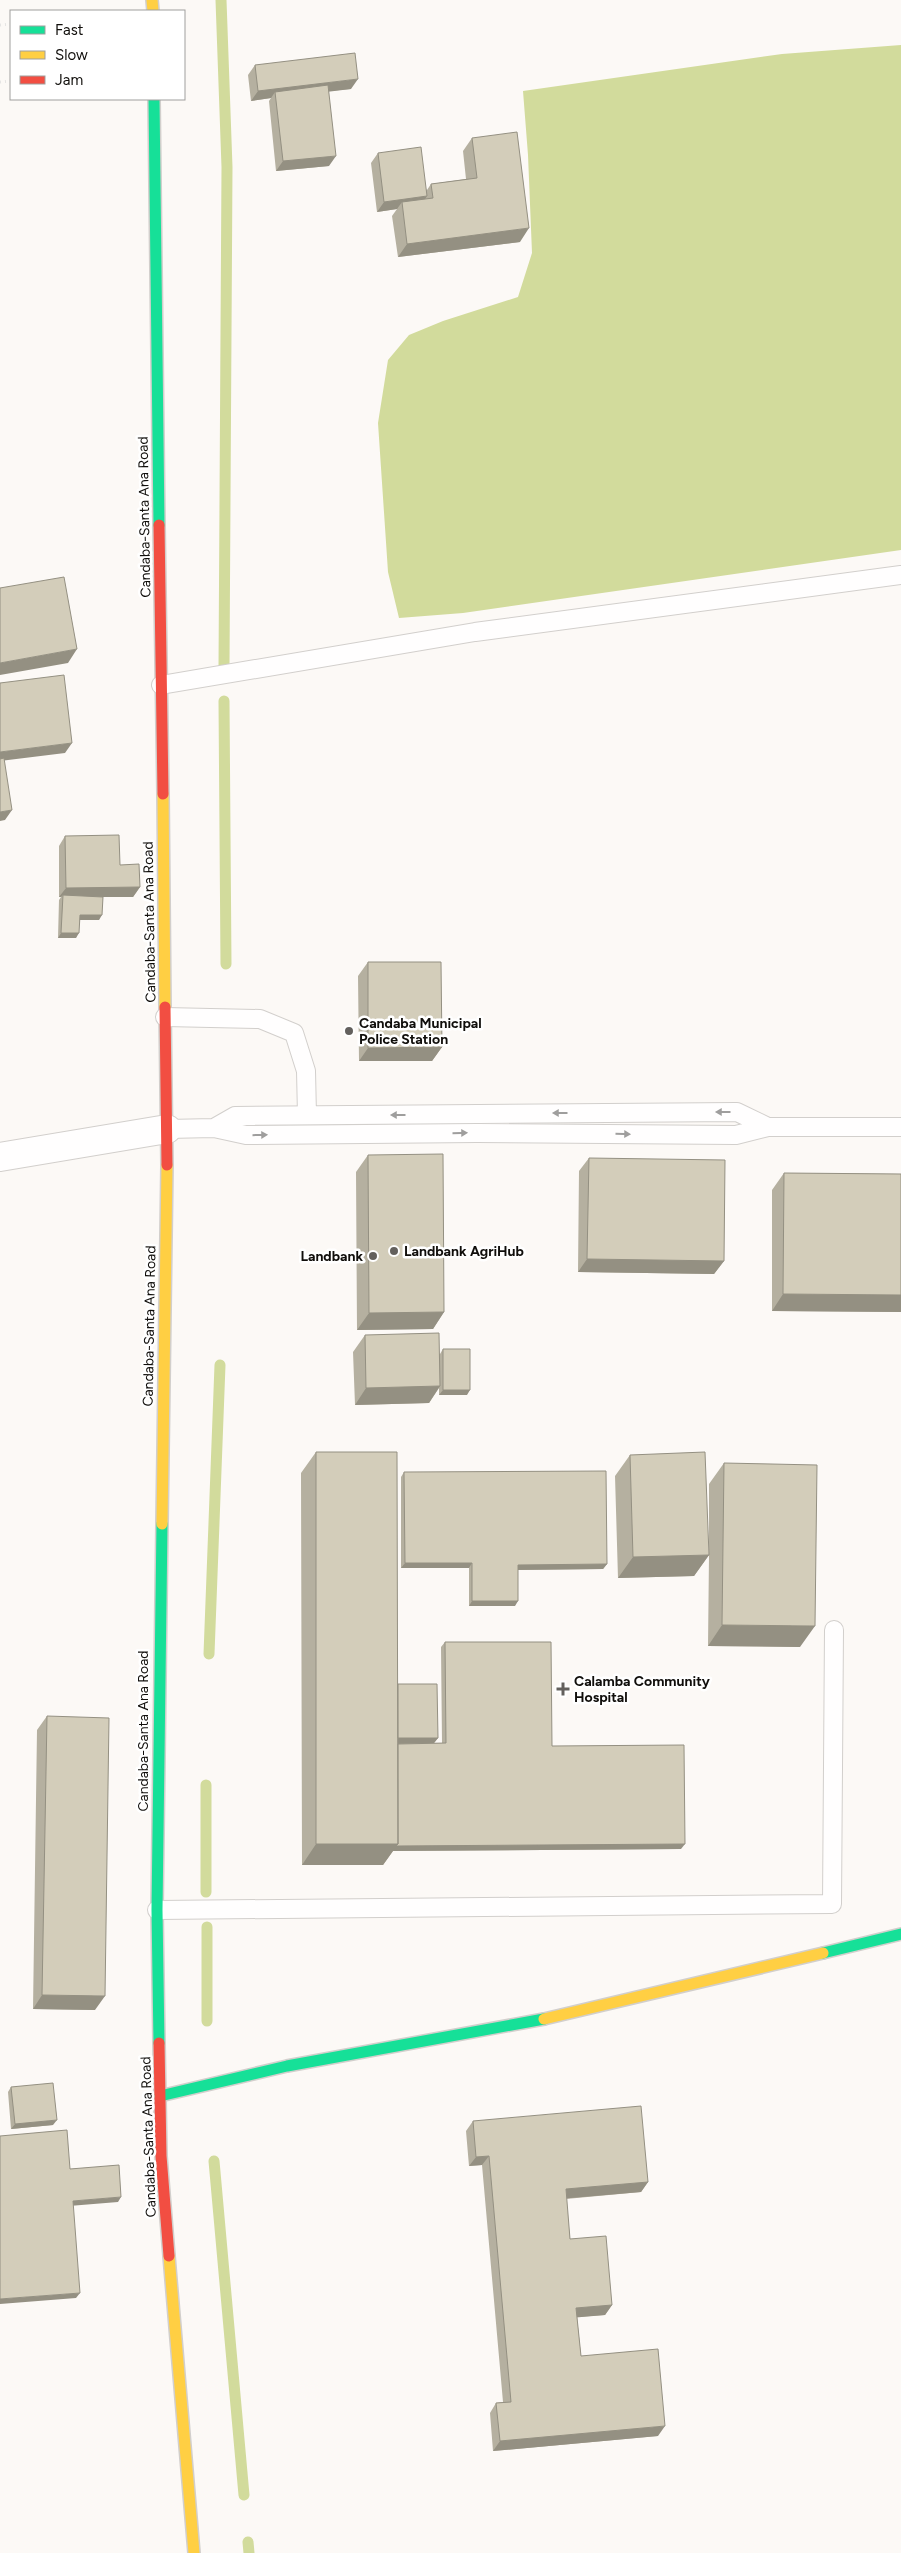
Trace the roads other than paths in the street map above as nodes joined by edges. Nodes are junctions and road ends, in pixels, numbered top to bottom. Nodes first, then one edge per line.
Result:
1 (154, 100) edge
2 (901, 575) edge
3 (162, 685) junction
4 (165, 1017) junction
5 (307, 1115) junction
6 (901, 1126) edge
7 (768, 1127) junction
8 (167, 1128) junction
9 (214, 1128) junction
10 (0, 1157) edge
11 (834, 1630) dead end
12 (157, 1910) junction
13 (901, 1934) edge
14 (160, 2096) junction
15 (194, 2553) edge

1 - 3 main road, Candaba-Santa Ana Road
2 - 3 lane
3 - 4 main road, Candaba-Santa Ana Road
4 - 5 lane
4 - 8 main road, Candaba-Santa Ana Road
7 -> 5 lane
5 - 9 lane
6 - 7 lane
9 -> 7 lane
8 - 9 lane
8 - 10 street
8 - 12 main road, Candaba-Santa Ana Road
11 - 12 lane
12 - 14 main road, Candaba-Santa Ana Road
13 - 14 main road
14 - 15 main road, Candaba-Santa Ana Road

